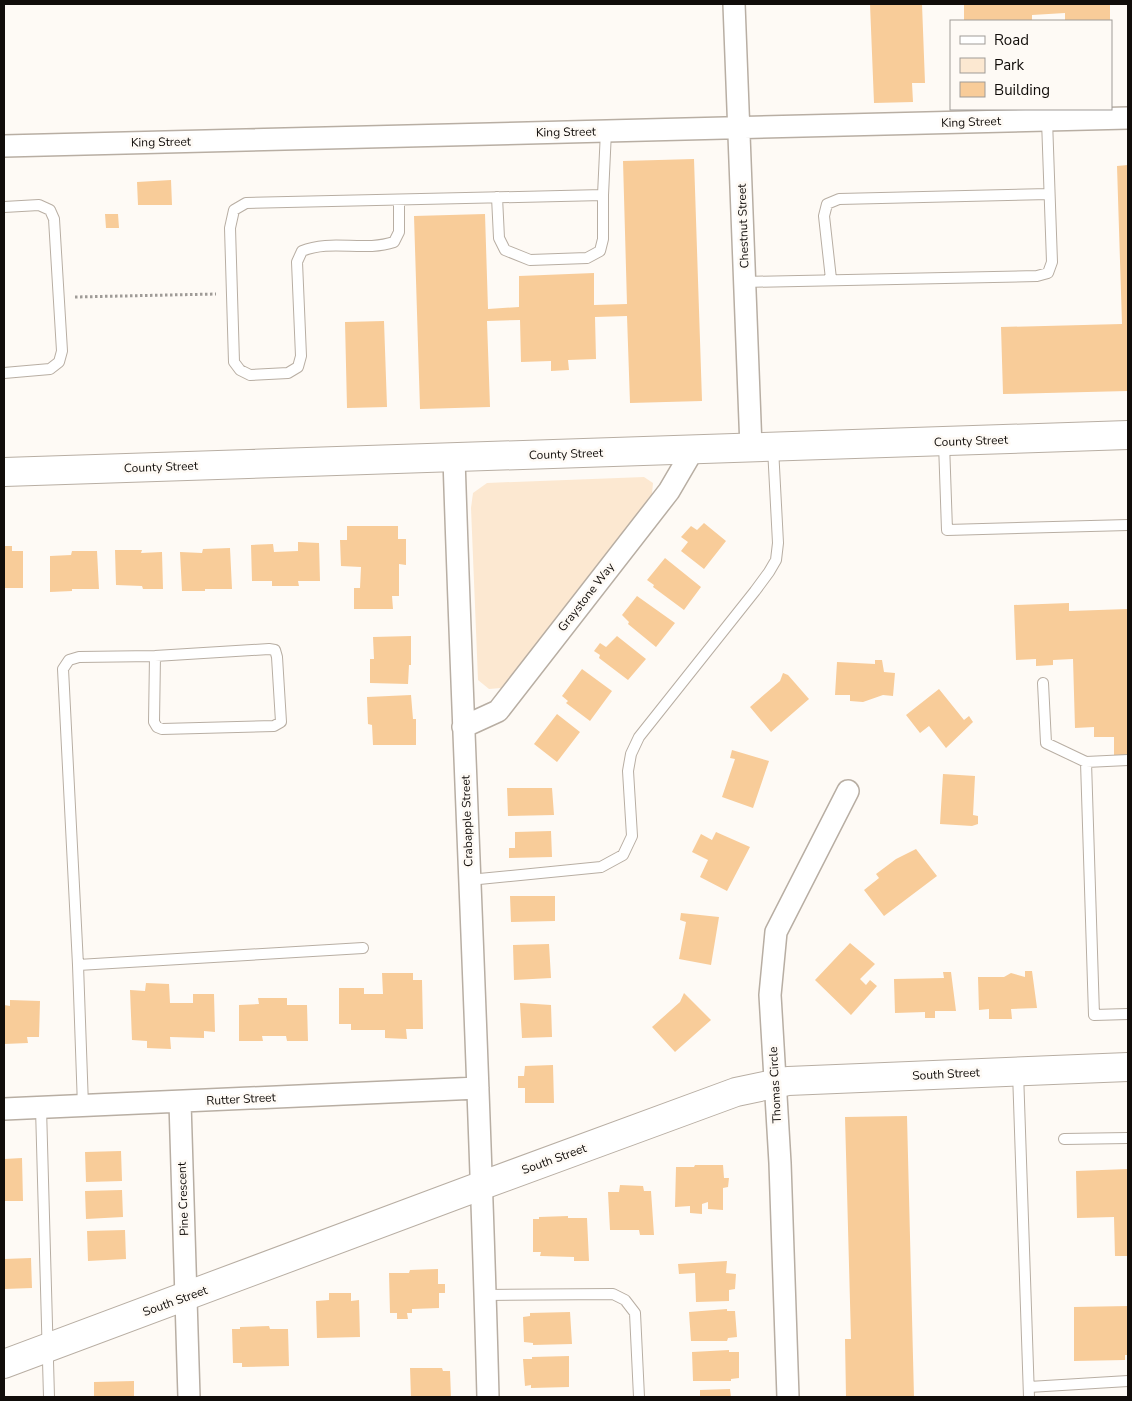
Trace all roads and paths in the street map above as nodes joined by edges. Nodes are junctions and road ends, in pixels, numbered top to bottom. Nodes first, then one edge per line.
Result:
1 (734, 4) edge
2 (1128, 118) edge
3 (1046, 120) junction
4 (739, 128) junction
5 (606, 131) junction
6 (4, 146) edge
7 (603, 194) junction
8 (1048, 194) junction
9 (498, 198) junction
10 (399, 200) junction
11 (4, 207) edge
12 (831, 279) junction
13 (745, 282) junction
14 (232, 294) junction
15 (59, 298) junction
16 (4, 373) edge
17 (1128, 435) edge
18 (944, 442) junction
19 (762, 448) junction
20 (693, 450) junction
21 (454, 458) junction
22 (4, 472) edge
23 (1128, 524) edge
24 (155, 656) junction
25 (1043, 683) dead end
26 (463, 727) junction
27 (1128, 760) edge
28 (1086, 762) junction
29 (848, 791) dead end
30 (469, 880) junction
31 (363, 948) dead end
32 (78, 965) junction
33 (1128, 1014) edge
34 (1128, 1067) edge
35 (1018, 1071) junction
36 (775, 1083) junction
37 (478, 1088) junction
38 (180, 1102) junction
39 (83, 1106) junction
40 (41, 1108) junction
41 (4, 1109) edge
42 (1128, 1138) edge
43 (1064, 1139) dead end
44 (483, 1185) junction
45 (485, 1296) junction
46 (186, 1297) junction
47 (47, 1348) junction
48 (4, 1364) edge
49 (1128, 1380) edge
50 (1029, 1392) edge
51 (49, 1397) edge
52 (189, 1397) edge
53 (488, 1397) edge
54 (639, 1397) edge
55 (788, 1397) edge

1 - 4 street, Chestnut Street
2 - 3 street, King Street
3 - 4 street, King Street
3 - 8 lane
4 - 5 street, King Street
4 - 13 street, Chestnut Street
5 - 6 street, King Street
5 - 7 lane
7 - 9 lane
7 - 9 lane
8 - 12 lane
8 - 12 lane
9 - 10 lane
10 - 14 lane
10 - 14 lane
11 - 15 lane
12 - 13 lane
13 - 19 street, Chestnut Street
14 - 15 path
15 - 16 lane
17 - 18 street, County Street
18 - 19 street, County Street
18 - 23 lane
19 - 20 street, County Street
19 - 30 lane
20 - 21 street, County Street
20 - 26 street, Graystone Way
21 - 22 street, County Street
21 - 26 street, Crabapple Street
24 - 24 lane
24 - 32 lane
25 - 28 lane
26 - 30 street, Crabapple Street
27 - 28 lane
28 - 33 lane
29 - 36 street, Thomas Circle
30 - 37 street, Crabapple Street
31 - 32 lane
32 - 39 lane
34 - 35 street, South Street
35 - 36 street, South Street
35 - 50 lane
36 - 44 street, South Street
36 - 55 street, Thomas Circle
37 - 38 street, Rutter Street
37 - 44 street, Crabapple Street
38 - 39 street, Rutter Street
38 - 46 street, Pine Crescent
39 - 40 street, Rutter Street
40 - 41 street, Rutter Street
40 - 47 lane
42 - 43 lane
44 - 45 street
44 - 46 street, South Street
45 - 53 street
45 - 54 lane
46 - 47 street, South Street
46 - 52 street
47 - 48 street, South Street
47 - 51 lane
49 - 50 lane

